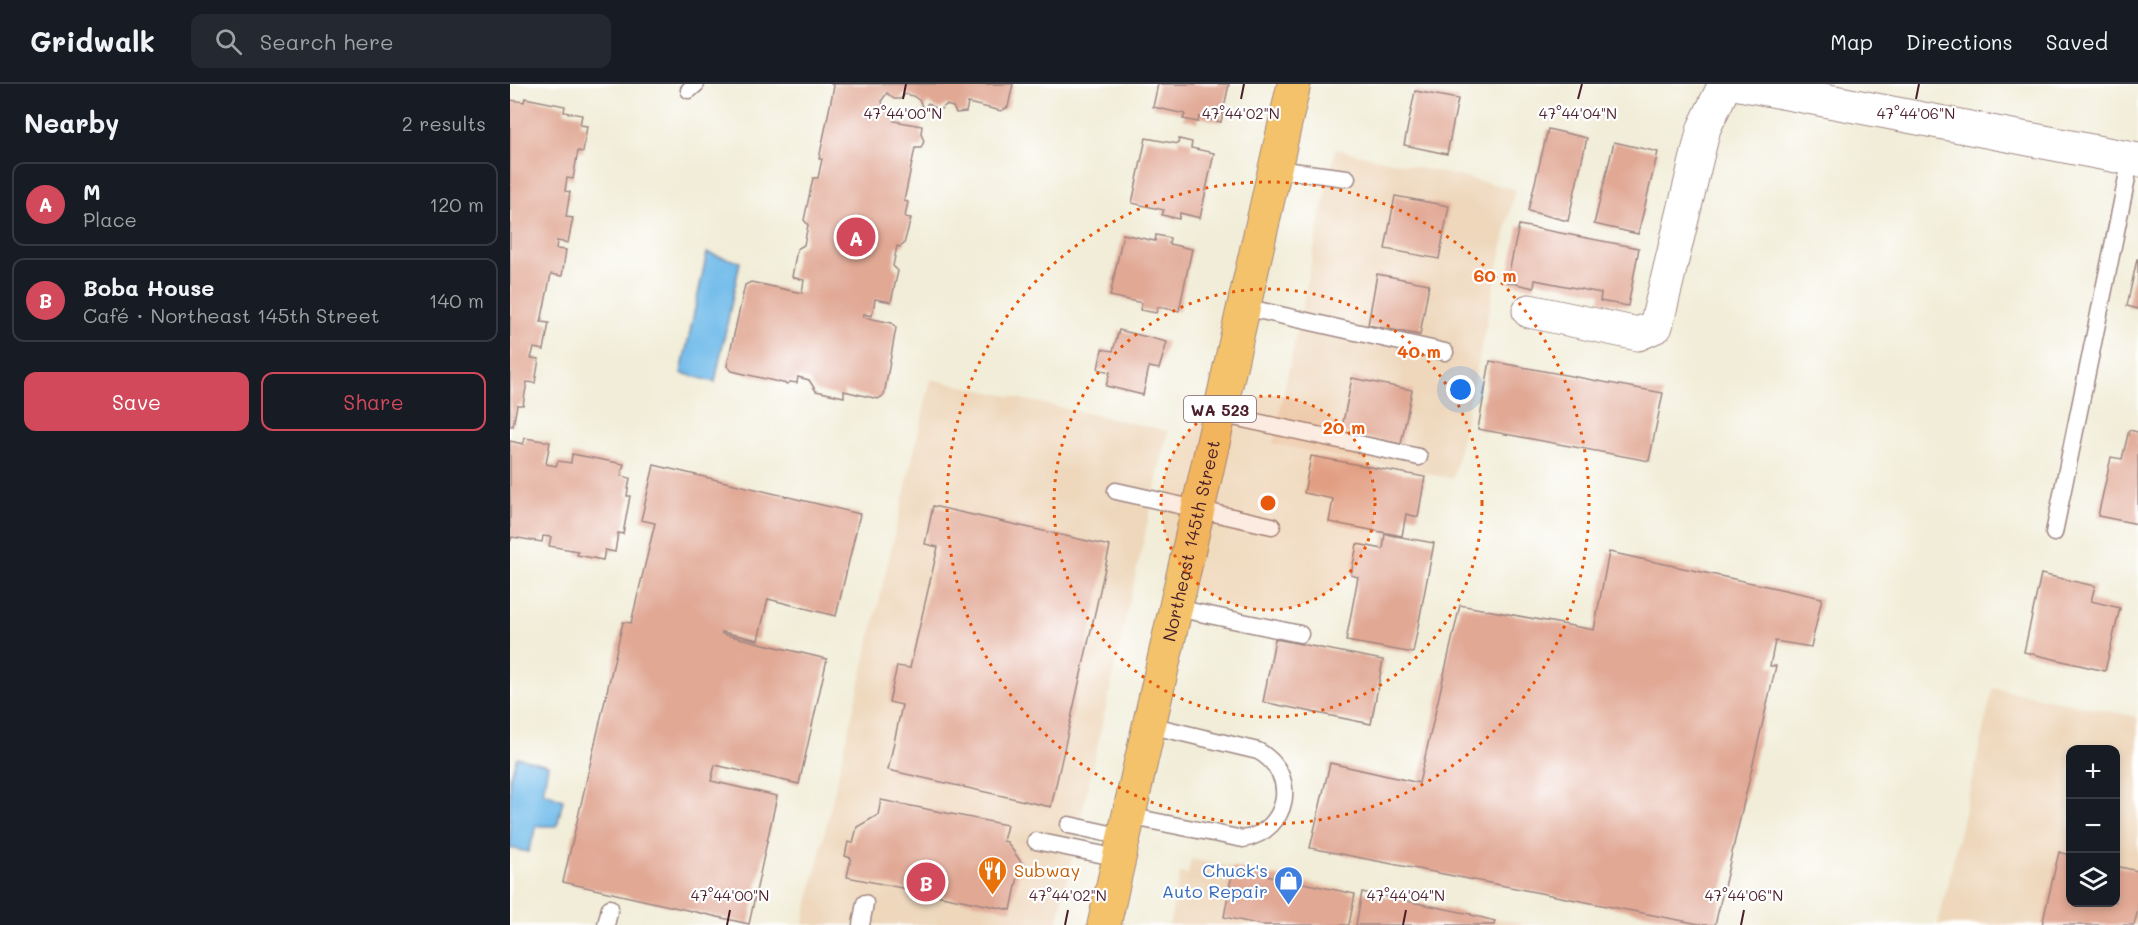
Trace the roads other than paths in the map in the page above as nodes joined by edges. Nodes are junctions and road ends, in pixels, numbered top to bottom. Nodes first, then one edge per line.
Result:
1 (1294, 84) edge
2 (1725, 84) edge
3 (1740, 84) edge
4 (2134, 159) edge
5 (1275, 169) junction
6 (1347, 178) dead end
7 (1244, 307) junction
8 (1529, 311) dead end
9 (1445, 352) dead end
10 (1219, 414) junction
11 (1419, 457) dead end
12 (1116, 491) dead end
13 (1198, 510) junction
14 (1272, 526) dead end
15 (2054, 533) dead end
16 (1176, 608) junction
17 (1300, 634) dead end
18 (1149, 725) junction
19 (1069, 825) dead end
20 (1124, 837) junction
21 (1036, 841) dead end
22 (865, 903) dead end
23 (610, 908) dead end
24 (606, 925) edge
25 (861, 925) edge
26 (1104, 925) edge

1 - 5 main road, Northeast 145th Street / WA 523
2 - 8 street
3 - 4 street
4 - 15 lane
5 - 6 lane
5 - 7 main road, Northeast 145th Street / WA 523
7 - 9 lane
7 - 10 main road, Northeast 145th Street / WA 523
10 - 11 lane
10 - 13 main road, Northeast 145th Street / WA 523
12 - 13 lane
13 - 14 lane
13 - 16 main road, Northeast 145th Street / WA 523
16 - 17 lane
16 - 18 main road, Northeast 145th Street / WA 523
18 - 20 main road, Northeast 145th Street / WA 523
18 - 20 lane
19 - 20 lane
20 - 21 lane
20 - 26 main road, Northeast 145th Street / WA 523
22 - 25 lane
23 - 24 lane

